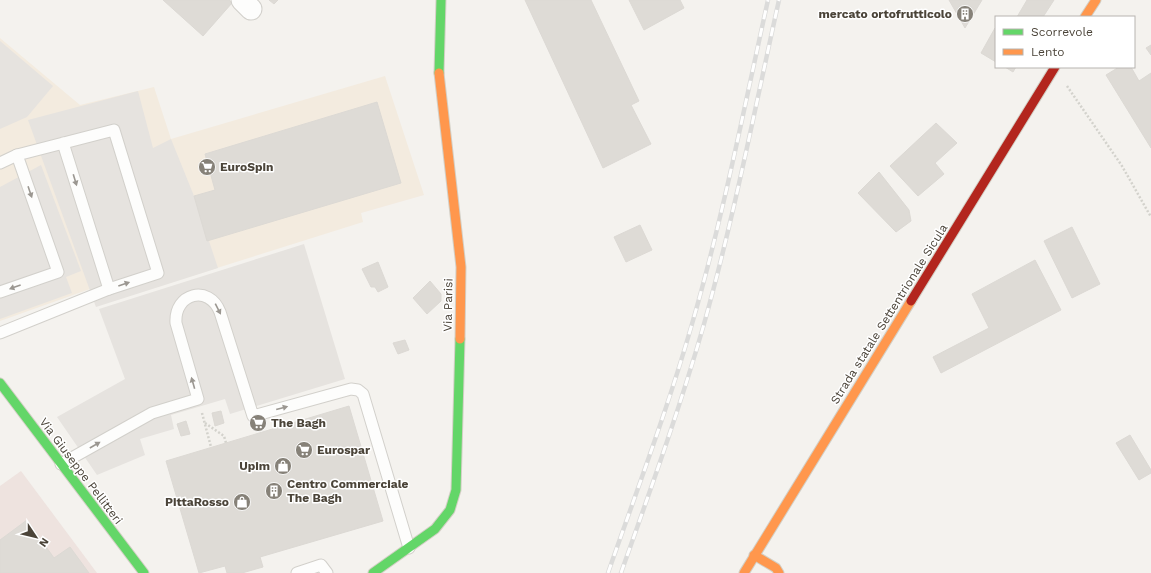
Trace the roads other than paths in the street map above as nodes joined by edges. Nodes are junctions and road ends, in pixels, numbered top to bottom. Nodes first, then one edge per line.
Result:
1 (441, 0) edge
2 (1096, 0) edge
3 (1086, 16) edge
4 (1053, 70) edge
5 (63, 143) junction
6 (17, 155) junction
7 (0, 163) edge
8 (109, 289) junction
9 (0, 292) edge
10 (0, 333) edge
11 (0, 383) edge
12 (61, 464) junction
13 (409, 548) junction
14 (754, 555) junction
15 (144, 573) edge
16 (297, 573) edge
17 (326, 573) edge
18 (373, 573) edge
19 (744, 573) edge
20 (779, 573) edge

1 - 13 street, Via Parisi
2 - 3 street
4 - 14 street, Strada statale Settentrionale Sicula
5 - 6 lane
5 -> 8 lane
8 -> 5 lane
6 - 7 lane
6 -> 9 lane
8 - 10 lane
11 - 12 street, Via Giuseppe Pellitteri
12 -> 13 lane
12 - 15 street, Via Giuseppe Pellitteri
13 - 18 street, Via Parisi
14 - 19 street, Strada statale Settentrionale Sicula
14 - 20 street
16 - 17 lane

